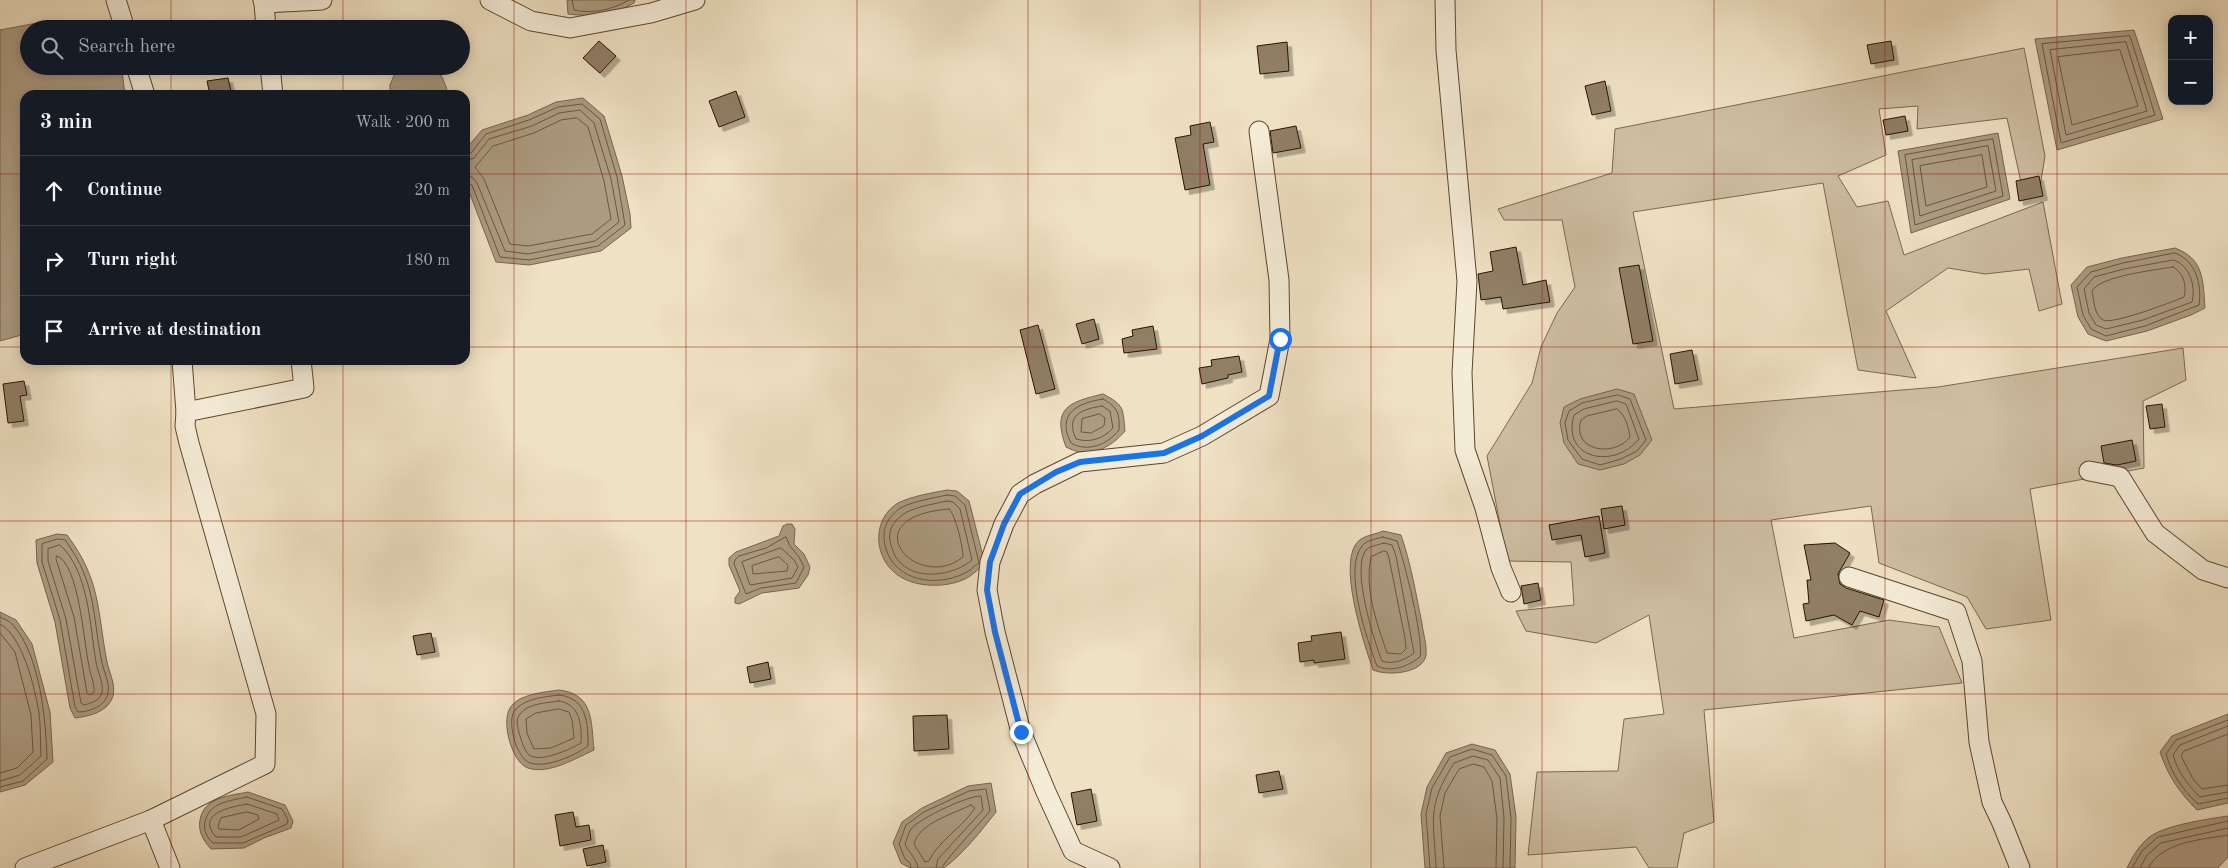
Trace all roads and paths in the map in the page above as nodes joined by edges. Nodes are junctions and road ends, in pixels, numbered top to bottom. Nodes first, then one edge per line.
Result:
1 (116, 0) edge
2 (322, 0) edge
3 (490, 0) edge
4 (695, 0) edge
5 (1445, 0) edge
6 (263, 2) edge
7 (122, 20) edge
8 (265, 20) edge
9 (139, 75) edge
10 (271, 75) edge
11 (143, 90) edge
12 (272, 90) edge
13 (1258, 131) dead end
14 (182, 365) edge
15 (302, 365) edge
16 (186, 412) junction
17 (2088, 470) dead end
18 (1849, 577) dead end
19 (2228, 578) edge
20 (1511, 592) dead end
21 (152, 820) junction
22 (25, 868) edge
23 (170, 868) edge
24 (1110, 868) edge
25 (2020, 868) edge

1 - 7 street
2 - 6 street
3 - 4 street
5 - 20 street
6 - 8 street
9 - 11 street
10 - 12 street
13 - 24 street
14 - 16 street
15 - 16 street
16 - 21 street
17 - 19 street
18 - 25 street
21 - 22 street
21 - 23 street

